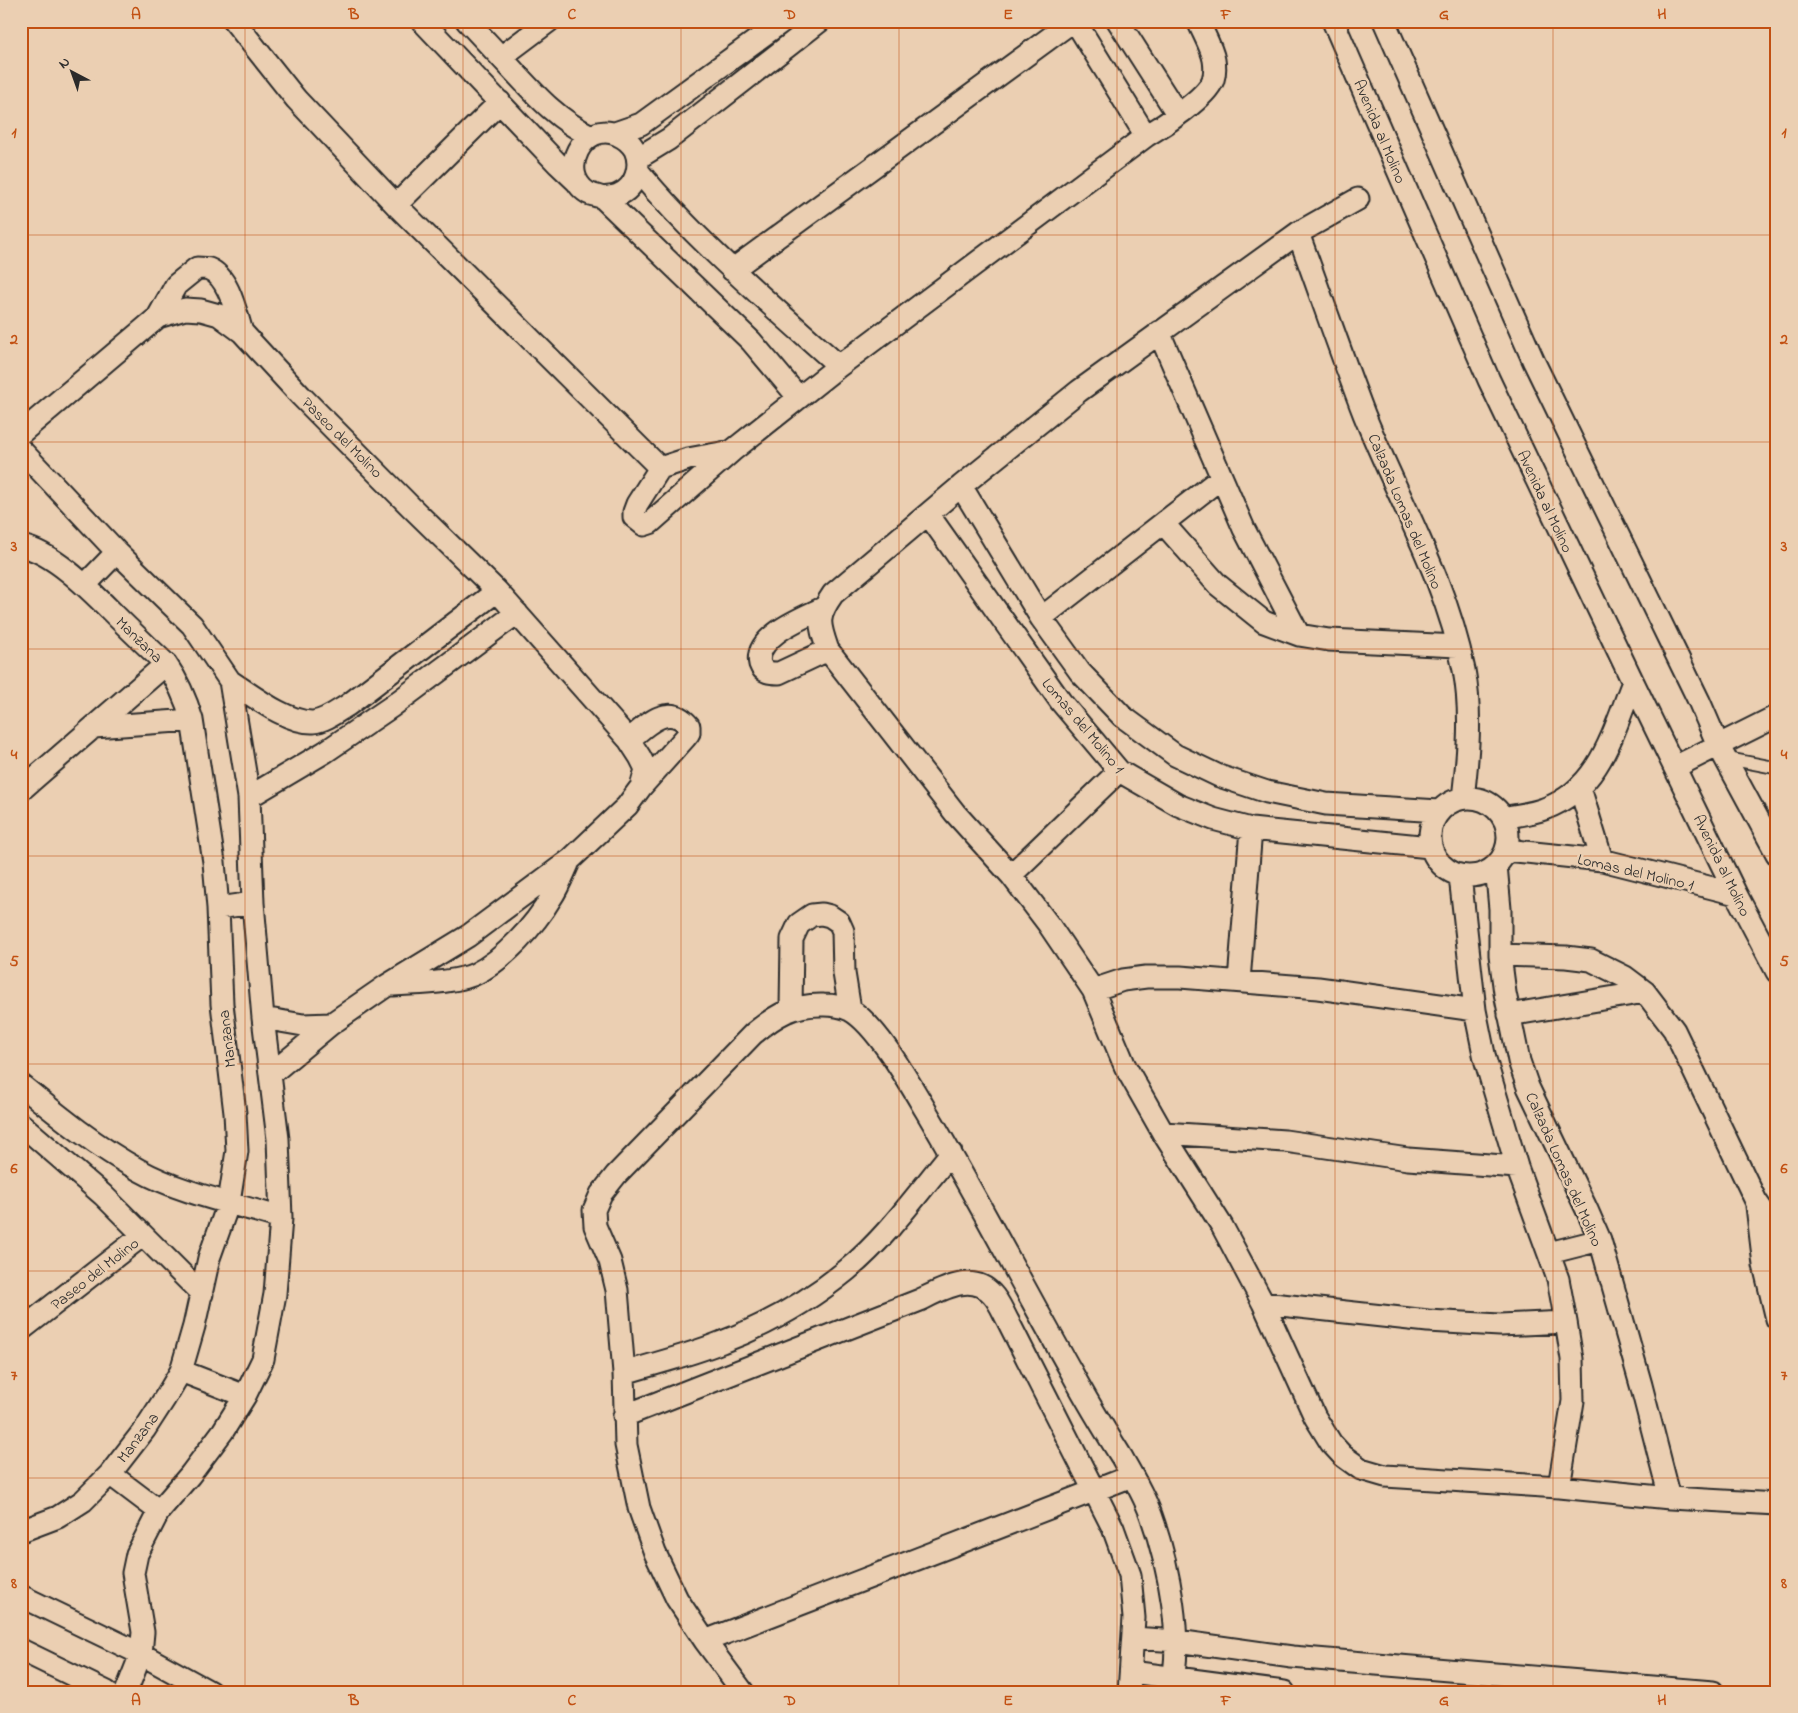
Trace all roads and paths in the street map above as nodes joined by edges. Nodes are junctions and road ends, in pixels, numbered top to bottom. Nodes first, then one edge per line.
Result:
1 (234, 21) edge
2 (422, 21) edge
3 (467, 21) edge
4 (549, 21) edge
5 (783, 21) edge
6 (820, 21) edge
7 (1074, 21) edge
8 (1118, 21) edge
9 (1198, 21) edge
10 (1333, 21) edge
11 (1384, 21) edge
12 (501, 57) junction
13 (500, 102) junction
14 (1178, 115) junction
15 (615, 133) junction
16 (590, 136) junction
17 (1146, 136) junction
18 (638, 164) junction
19 (577, 182) junction
20 (603, 198) junction
21 (1358, 199) dead end
22 (396, 205) junction
23 (1298, 233) junction
24 (732, 270) junction
25 (158, 317) junction
26 (242, 332) junction
27 (1159, 332) junction
28 (839, 366) junction
29 (799, 398) junction
30 (21, 433) edge
31 (21, 450) edge
32 (732, 451) junction
33 (660, 468) junction
34 (1221, 478) junction
35 (960, 486) junction
36 (928, 514) junction
37 (1163, 523) junction
38 (21, 546) edge
39 (117, 552) junction
40 (85, 585) junction
41 (497, 590) junction
42 (823, 608) junction
43 (517, 613) junction
44 (1041, 618) junction
45 (1299, 635) junction
46 (1458, 646) junction
47 (828, 650) junction
48 (166, 664) junction
49 (230, 681) junction
50 (1633, 682) junction
51 (1777, 716) edge
52 (192, 720) junction
53 (314, 722) junction
54 (94, 727) junction
55 (629, 740) junction
56 (325, 752) junction
57 (1722, 752) junction
58 (1674, 766) junction
59 (1777, 768) edge
60 (1120, 771) junction
61 (641, 787) junction
62 (1580, 788) junction
63 (21, 790) edge
64 (249, 798) junction
65 (1463, 798) junction
66 (1439, 812) junction
67 (1503, 818) junction
68 (1251, 829) junction
69 (1430, 847) junction
70 (1777, 854) edge
71 (1501, 857) junction
72 (570, 860) junction
73 (1602, 860) junction
74 (1011, 875) junction
75 (1460, 876) junction
76 (1736, 894) junction
77 (253, 903) junction
78 (218, 908) junction
79 (1500, 955) junction
80 (1777, 972) edge
81 (1238, 981) junction
82 (386, 986) junction
83 (1093, 990) junction
84 (1645, 992) junction
85 (791, 1009) junction
86 (850, 1010) junction
87 (1474, 1010) junction
88 (1510, 1015) junction
89 (264, 1018) junction
90 (331, 1024) junction
91 (271, 1074) junction
92 (21, 1086) edge
93 (21, 1124) edge
94 (1163, 1133) junction
95 (951, 1153) junction
96 (1517, 1167) junction
97 (1756, 1201) junction
98 (229, 1202) junction
99 (281, 1218) junction
100 (1777, 1231) edge
101 (143, 1235) junction
102 (1600, 1240) junction
103 (1549, 1253) junction
104 (202, 1294) junction
105 (1263, 1304) junction
106 (1777, 1320) edge
107 (1566, 1322) junction
108 (24, 1328) edge
109 (21, 1346) edge
110 (181, 1370) junction
111 (624, 1373) junction
112 (245, 1396) junction
113 (624, 1416) junction
114 (110, 1474) junction
115 (1132, 1476) junction
116 (1559, 1487) junction
117 (1093, 1489) junction
118 (1670, 1498) junction
119 (1777, 1504) edge
120 (159, 1510) junction
121 (21, 1530) edge
122 (21, 1596) edge
123 (1134, 1638) junction
124 (705, 1640) junction
125 (1177, 1640) junction
126 (21, 1650) edge
127 (141, 1654) junction
128 (1130, 1682) edge
129 (1173, 1684) edge
130 (107, 1692) edge
131 (126, 1692) edge
132 (210, 1692) edge
133 (743, 1692) edge
134 (1284, 1692) edge
135 (1713, 1692) edge

1 - 22 street
2 - 13 street
3 - 12 street
4 - 12 street
5 - 15 street
6 - 18 street
7 - 17 street
7 - 24 street
8 - 14 street
9 - 14 street
10 - 50 street, Avenida al Molino
11 - 57 street
12 - 16 street
13 - 19 street
13 - 22 street
14 - 17 street
15 - 16 street
15 - 18 street
16 - 19 street
17 - 28 street
18 - 20 street
18 - 24 street
19 - 20 street
20 - 29 street
21 - 23 street
22 - 33 street
23 - 27 street
23 - 46 street, Calzada Lomas del Molino
24 - 28 street
25 - 26 street, Paseo del Molino
25 - 26 street
25 - 30 street, Paseo del Molino
26 - 41 street, Paseo del Molino
27 - 34 street
27 - 35 street
28 - 29 street
29 - 32 street
31 - 39 street
32 - 33 street
32 - 33 street
34 - 37 street
34 - 45 street
35 - 36 street
35 - 44 street, Lomas del Molino 1
36 - 42 street
36 - 60 street, Lomas del Molino 1
37 - 44 street
37 - 45 street
38 - 40 street, Manzana
39 - 40 street
39 - 49 street
40 - 48 street, Manzana
41 - 43 street, Paseo del Molino
41 - 53 street
42 - 47 street
42 - 47 street
43 - 55 street, Paseo del Molino
43 - 56 street
44 - 66 street, Lomas del Molino 1
45 - 46 street
46 - 65 street, Calzada Lomas del Molino
47 - 74 street
48 - 52 street, Manzana
48 - 54 street
49 - 53 street
49 - 64 street
50 - 58 street, Avenida al Molino
50 - 62 street
51 - 57 street
52 - 54 street
52 - 78 street, Manzana
53 - 56 street
54 - 63 street
55 - 61 street, Paseo del Molino
55 - 61 street
56 - 64 street
57 - 58 street
57 - 59 lane
57 - 70 street
58 - 76 street, Avenida al Molino
60 - 68 street, Lomas del Molino 1
60 - 74 street
61 - 72 street
62 - 67 street
62 - 73 street
64 - 77 street
65 - 66 street
65 - 67 street
66 - 69 street
67 - 71 street
68 - 69 street, Lomas del Molino 1
68 - 81 street
69 - 75 street
71 - 73 street, Lomas del Molino 1
71 - 75 street
71 - 79 street, Calzada Lomas del Molino
72 - 82 street
72 - 82 street
73 - 76 street, Lomas del Molino 1
74 - 83 street
75 - 87 street
76 - 80 street, Avenida al Molino
77 - 78 street
77 - 89 street
78 - 98 street, Manzana
79 - 84 street
79 - 88 street, Calzada Lomas del Molino
81 - 83 street
81 - 87 street
82 - 90 street
83 - 94 street
84 - 88 street
84 - 97 street
85 - 86 street
85 - 86 street
85 - 111 street
86 - 95 street
87 - 96 street
88 - 102 street, Calzada Lomas del Molino
89 - 90 street
89 - 91 street
90 - 91 street
91 - 99 street
92 - 98 street
93 - 101 street
94 - 96 street
94 - 105 street
95 - 111 street
95 - 115 street
96 - 103 street
97 - 100 street
97 - 106 street
98 - 99 street
98 - 104 street, Manzana
99 - 112 street
101 - 104 street
101 - 108 street, Paseo del Molino
102 - 103 street
102 - 118 street, Calzada Lomas del Molino
103 - 107 street
104 - 110 street, Manzana
105 - 107 street
105 - 116 street
107 - 116 street
108 - 109 street
110 - 112 street
110 - 114 street, Manzana
111 - 113 street
112 - 120 street
113 - 117 street
113 - 124 street
114 - 120 street
114 - 121 street, Manzana
115 - 117 street
115 - 125 street
116 - 118 street
117 - 123 street
117 - 124 street
118 - 119 street
120 - 127 street
122 - 127 street
123 - 125 street
123 - 128 street
124 - 133 street
125 - 129 street
125 - 135 street
126 - 130 street
127 - 131 street
127 - 132 street
128 - 129 street
129 - 134 street

